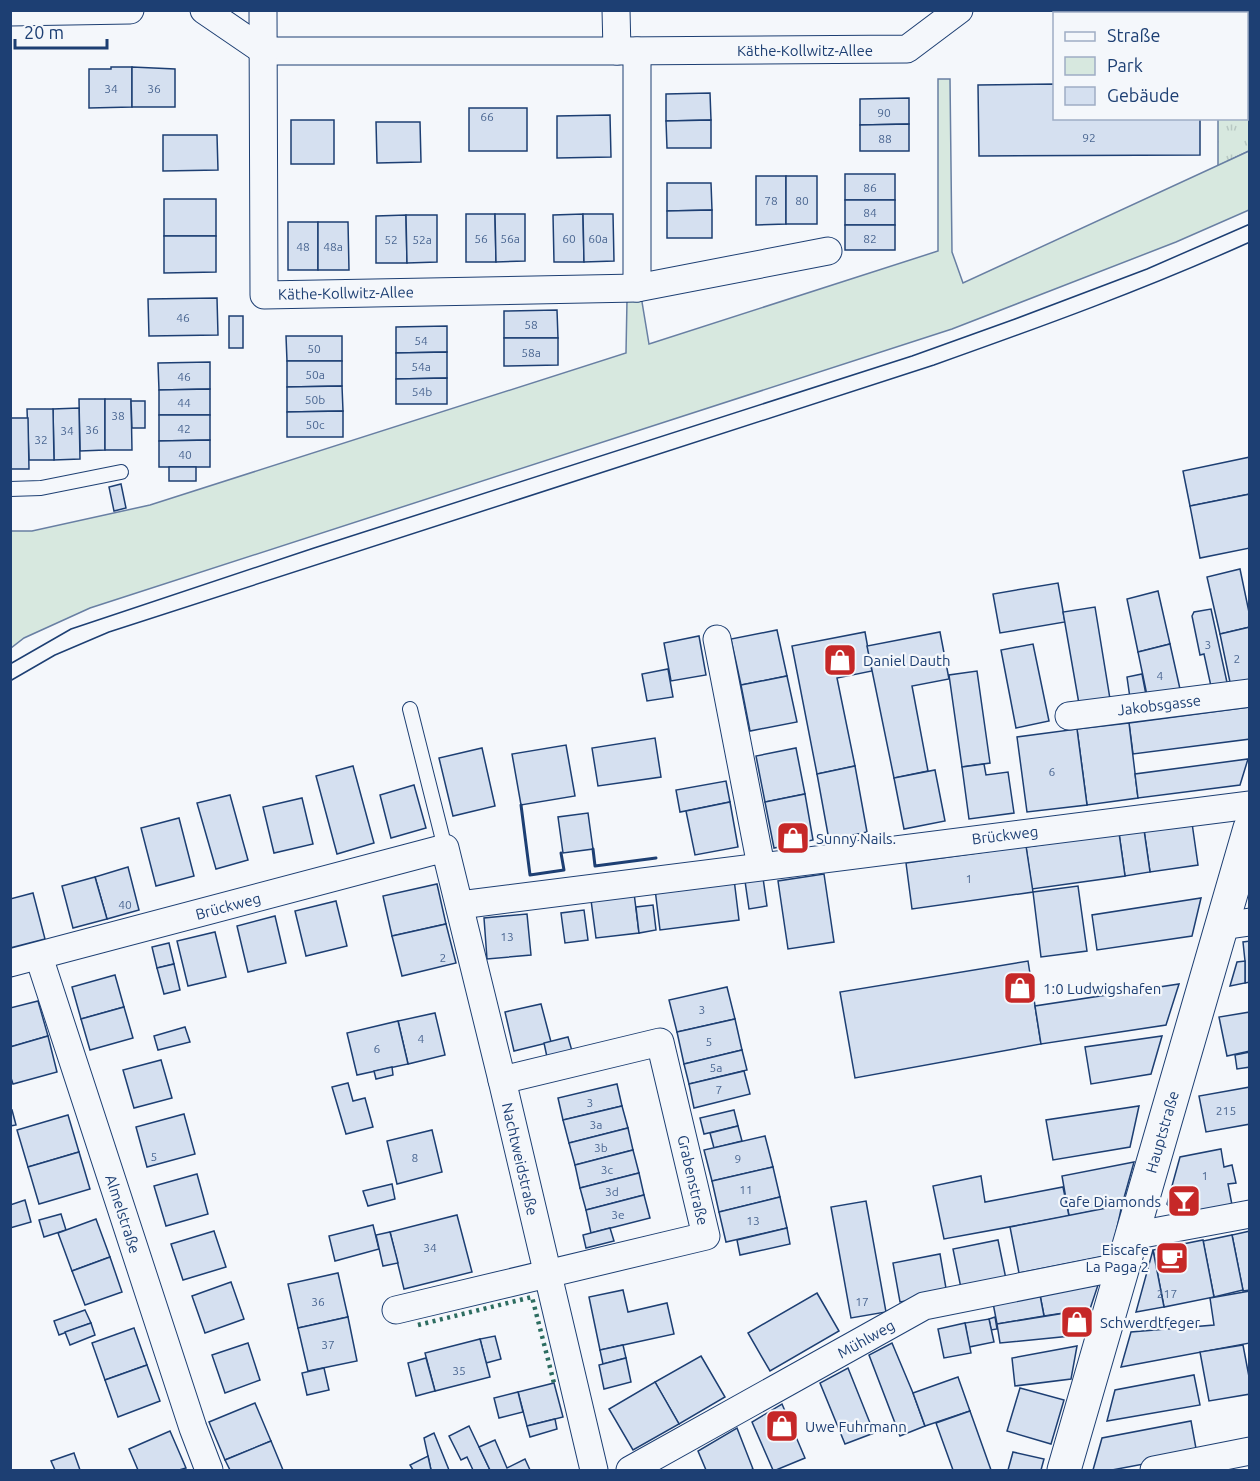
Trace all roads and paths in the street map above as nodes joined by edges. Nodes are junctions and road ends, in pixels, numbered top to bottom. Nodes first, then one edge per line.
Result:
1 (130, 10) edge
2 (204, 10) edge
3 (263, 10) edge
4 (616, 10) edge
5 (959, 10) edge
6 (10, 12) edge
7 (264, 51) junction
8 (627, 51) junction
9 (828, 251) dead end
10 (636, 288) junction
11 (121, 472) dead end
12 (10, 489) edge
13 (717, 639) dead end
14 (1250, 693) edge
15 (410, 709) dead end
16 (1069, 717) dead end
17 (1250, 805) edge
18 (1250, 828) edge
19 (445, 848) junction
20 (761, 866) junction
21 (460, 905) junction
22 (1236, 923) edge
23 (39, 957) junction
24 (10, 963) edge
25 (502, 1080) junction
26 (1250, 1214) edge
27 (1128, 1251) junction
28 (547, 1274) junction
29 (396, 1310) dead end
30 (1250, 1451) edge
31 (210, 1470) edge
32 (594, 1470) edge
33 (630, 1470) edge
34 (1064, 1470) edge
35 (1154, 1470) edge

1 - 6 street
2 - 7 street
3 - 7 street
4 - 8 street
5 - 8 street, Käthe-Kollwitz-Allee
7 - 8 street, Käthe-Kollwitz-Allee
7 - 10 street, Käthe-Kollwitz-Allee
8 - 10 street
9 - 10 street, Käthe-Kollwitz-Allee
11 - 12 lane
13 - 20 street
14 - 16 street, Jakobsgasse
15 - 19 lane
17 - 20 street, Brückweg
18 - 22 main road, Hauptstraße
19 - 21 street, Nachtweidstraße
19 - 23 street, Brückweg
20 - 21 street, Brückweg
21 - 25 street, Nachtweidstraße
22 - 27 main road, Hauptstraße
23 - 24 street, Brückweg
23 - 31 street, Almelstraße
25 - 28 street, Nachtweidstraße
25 - 28 street, Grabenstraße
26 - 27 street, Mühlweg
27 - 33 street, Mühlweg
27 - 34 main road, Hauptstraße
28 - 29 street, Grabenstraße
28 - 32 street, Nachtweidstraße
30 - 35 street

